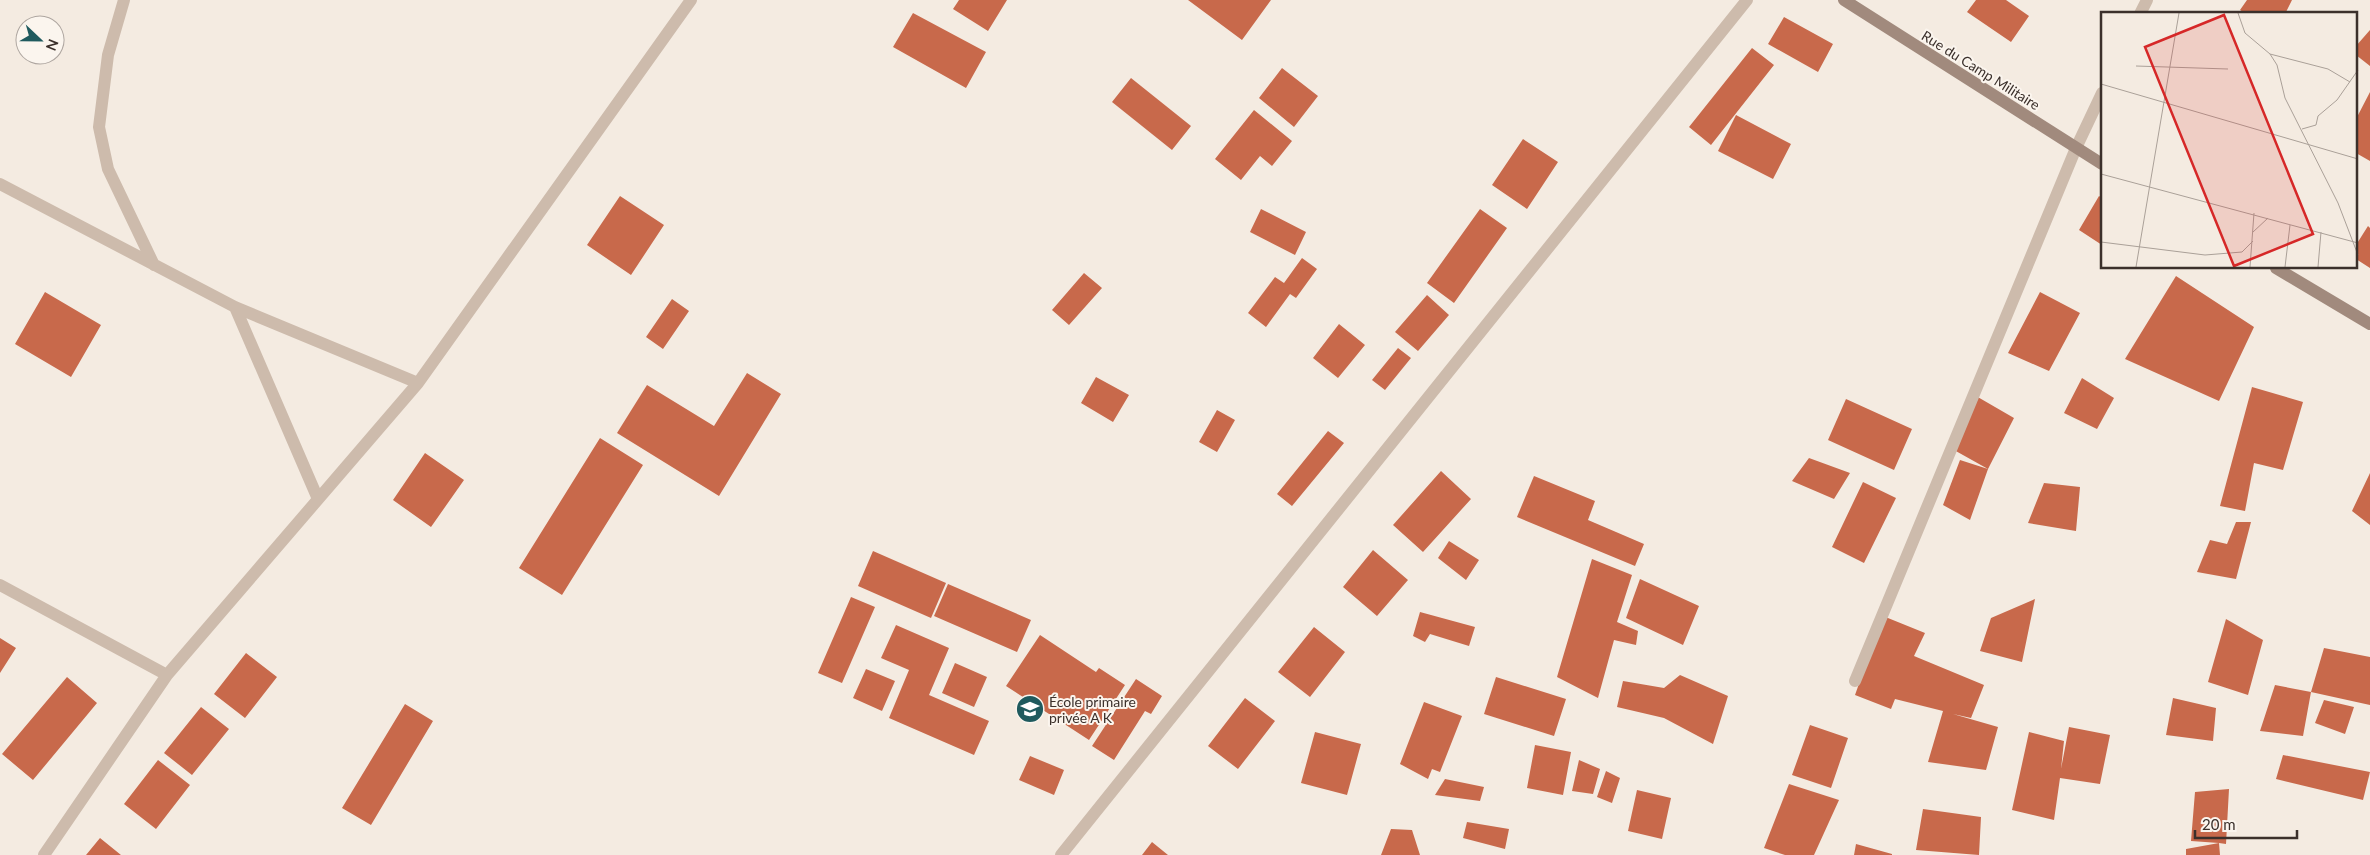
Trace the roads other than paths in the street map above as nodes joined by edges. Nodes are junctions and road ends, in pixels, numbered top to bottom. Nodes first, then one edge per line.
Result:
1 (124, 0) edge
2 (691, 0) edge
3 (1747, 0) edge
4 (1844, 0) edge
5 (2147, 0) edge
6 (2141, 12) edge
7 (2101, 95) edge
8 (2076, 148) junction
9 (2101, 163) edge
10 (0, 184) edge
11 (154, 265) junction
12 (2278, 269) edge
13 (235, 307) junction
14 (2370, 324) edge
15 (418, 383) junction
16 (318, 499) junction
17 (0, 586) edge
18 (167, 675) junction
19 (1855, 681) dead end
20 (44, 855) edge
21 (1061, 855) edge

1 - 11 street
2 - 15 street
3 - 21 street
4 - 8 street, Rue du Camp Militaire
5 - 6 street
7 - 8 street
8 - 9 street, Rue du Camp Militaire
8 - 19 street
10 - 11 street
11 - 13 street
12 - 14 street
13 - 15 street
13 - 16 street
15 - 16 street
16 - 18 street
17 - 18 street
18 - 20 street

